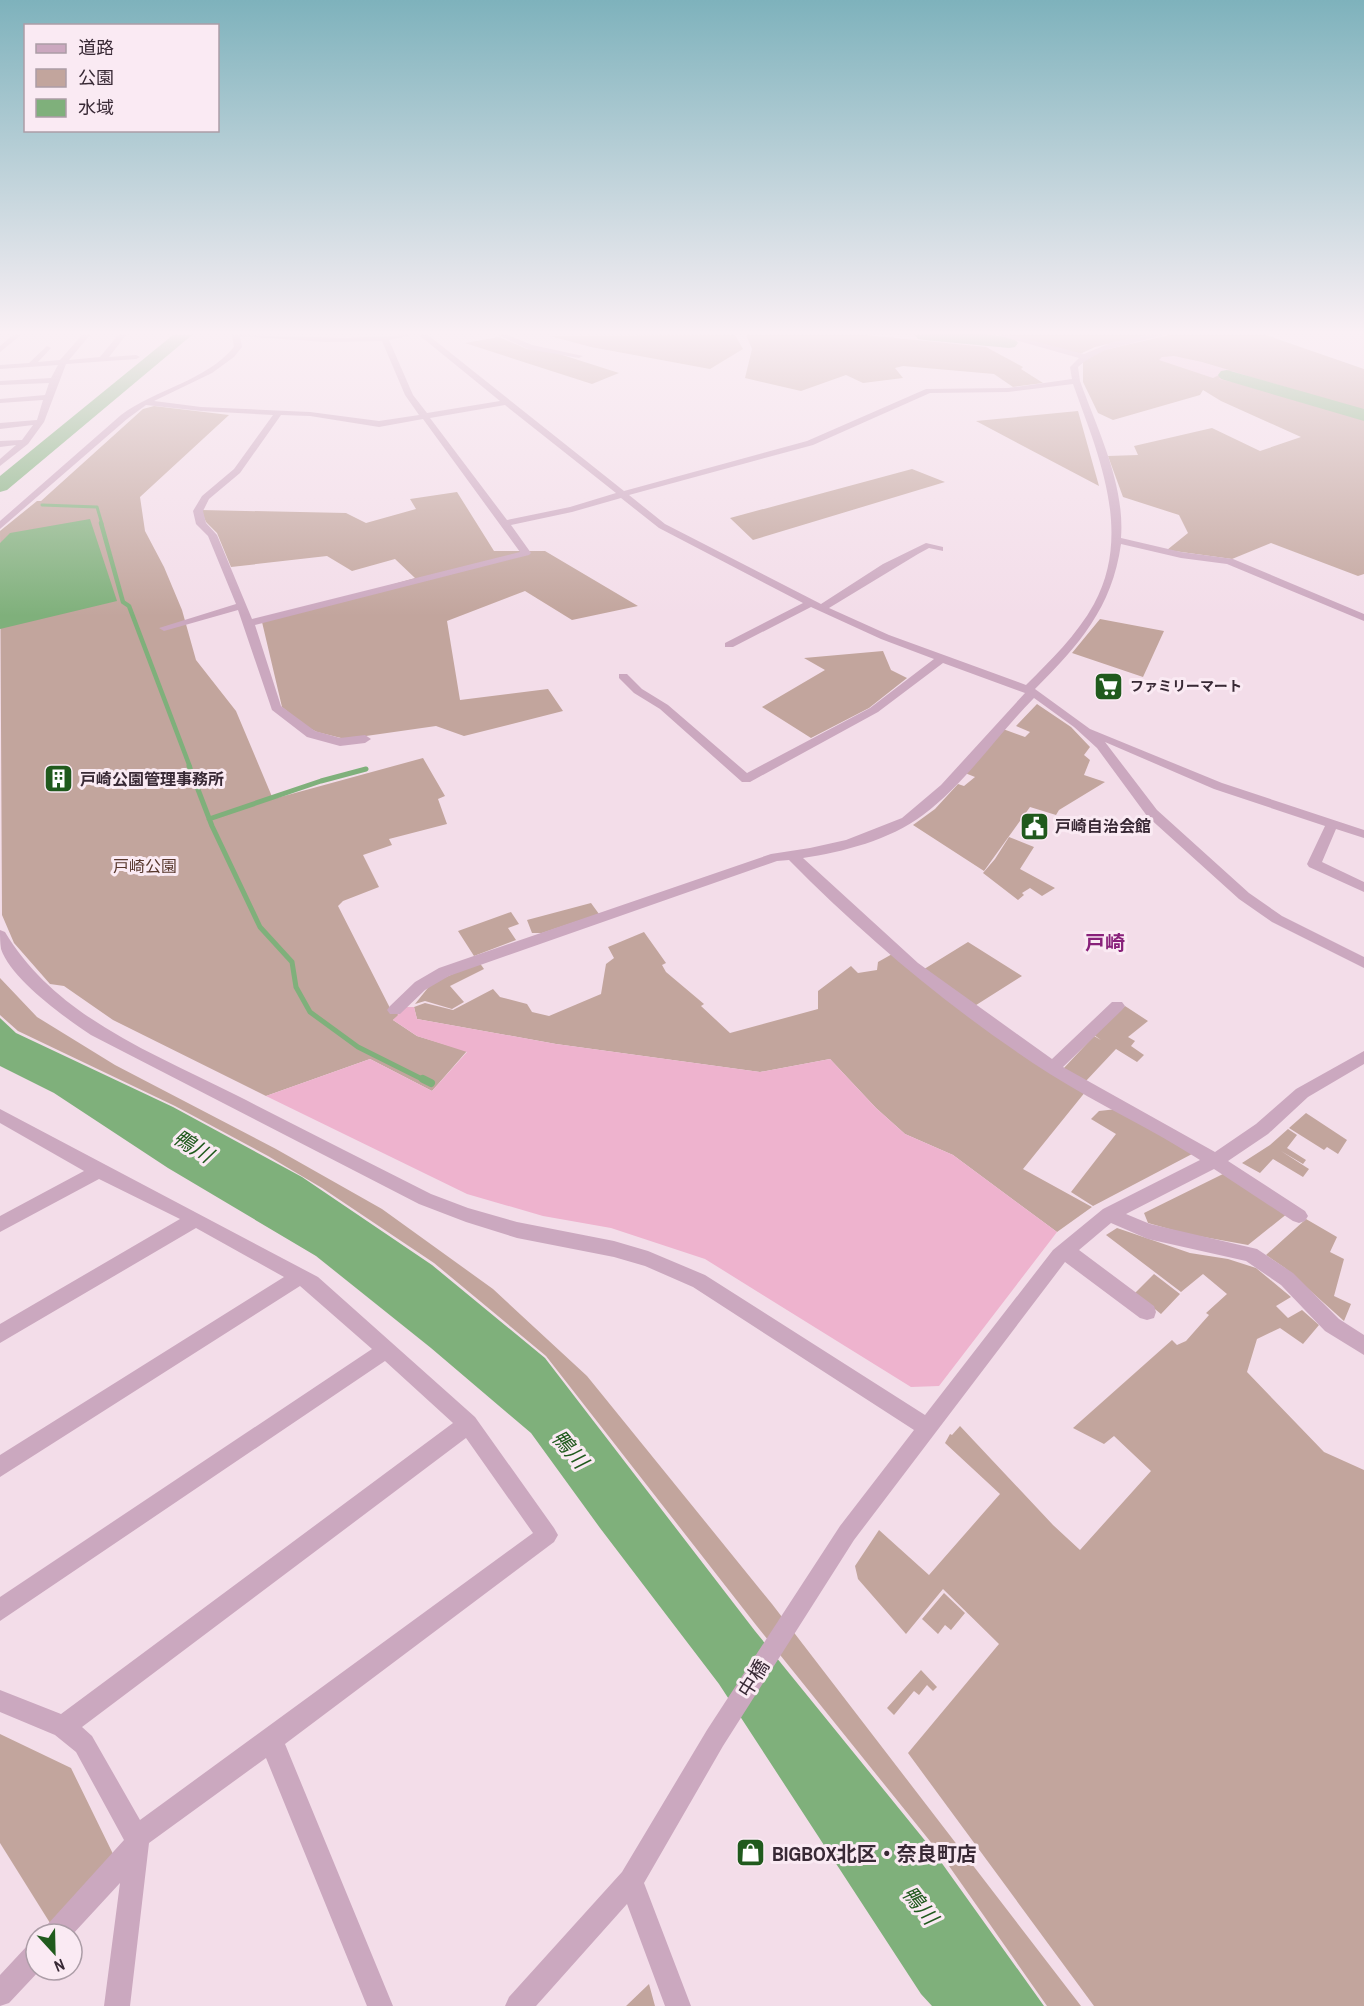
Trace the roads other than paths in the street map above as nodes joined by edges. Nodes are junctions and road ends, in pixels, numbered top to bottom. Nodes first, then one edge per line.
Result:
1 (35, 429) edge
2 (111, 429) edge
3 (267, 429) edge
4 (433, 429) edge
5 (539, 429) edge
6 (847, 429) edge
7 (1092, 429) edge
8 (25, 442) junction
9 (0, 444) edge
10 (0, 463) edge
11 (620, 495) junction
12 (505, 523) junction
13 (0, 526) edge
14 (1116, 540) junction
15 (940, 549) dead end
16 (242, 606) junction
17 (816, 606) junction
18 (1364, 618) edge
19 (249, 623) junction
20 (164, 628) dead end
21 (729, 645) dead end
22 (941, 659) junction
23 (623, 676) dead end
24 (1030, 691) junction
25 (1085, 730) junction
26 (365, 739) dead end
27 (1332, 824) junction
28 (1364, 834) edge
29 (794, 857) junction
30 (1364, 887) edge
31 (0, 935) edge
32 (1364, 963) edge
33 (1117, 1006) dead end
34 (395, 1010) dead end
35 (1364, 1057) edge
36 (1053, 1067) junction
37 (4, 1122) edge
38 (1215, 1161) junction
39 (99, 1172) junction
40 (1109, 1214) junction
41 (1299, 1216) dead end
42 (196, 1219) junction
43 (0, 1226) edge
44 (1066, 1250) junction
45 (300, 1276) junction
46 (1147, 1312) dead end
47 (0, 1334) edge
48 (1364, 1347) edge
49 (386, 1350) junction
50 (468, 1424) junction
51 (927, 1427) junction
52 (0, 1467) edge
53 (0, 1610) edge
54 (0, 1701) edge
55 (63, 1727) junction
56 (272, 1740) junction
57 (136, 1842) junction
58 (631, 1881) junction
59 (66, 1922) edge
60 (24, 1968) edge
61 (0, 1994) edge
62 (117, 2006) edge
63 (380, 2006) edge
64 (518, 2006) edge
65 (678, 2006) edge

1 - 8 street
2 - 13 street
3 - 16 street
4 - 12 street
5 - 11 street
6 - 11 street
7 - 14 street
8 - 9 street
8 - 10 street
11 - 12 street
11 - 17 street
12 - 19 street
14 - 18 street
14 - 24 street
15 - 17 street
16 - 19 street
16 - 20 street
17 - 21 street
17 - 22 street
19 - 26 street
22 - 23 street
22 - 24 street
24 - 25 street
24 - 29 street
25 - 27 street
25 - 32 street
27 - 28 street
27 - 30 street
29 - 34 street
29 - 36 street
31 - 51 street
33 - 36 street
35 - 38 street, 中橋
36 - 38 street
37 - 39 street
38 - 40 street, 中橋
38 - 41 street
39 - 42 street
39 - 43 street
40 - 44 street, 中橋
40 - 48 street
42 - 45 street
42 - 47 street
44 - 46 street
44 - 51 street, 中橋
45 - 49 street
45 - 52 street
49 - 50 street
49 - 53 street
50 - 55 street
50 - 56 street
51 - 58 street, 中橋
54 - 55 street
55 - 57 street
56 - 57 street
56 - 63 street
57 - 59 street
57 - 62 street
58 - 64 street, 中橋
58 - 65 street
60 - 61 street

